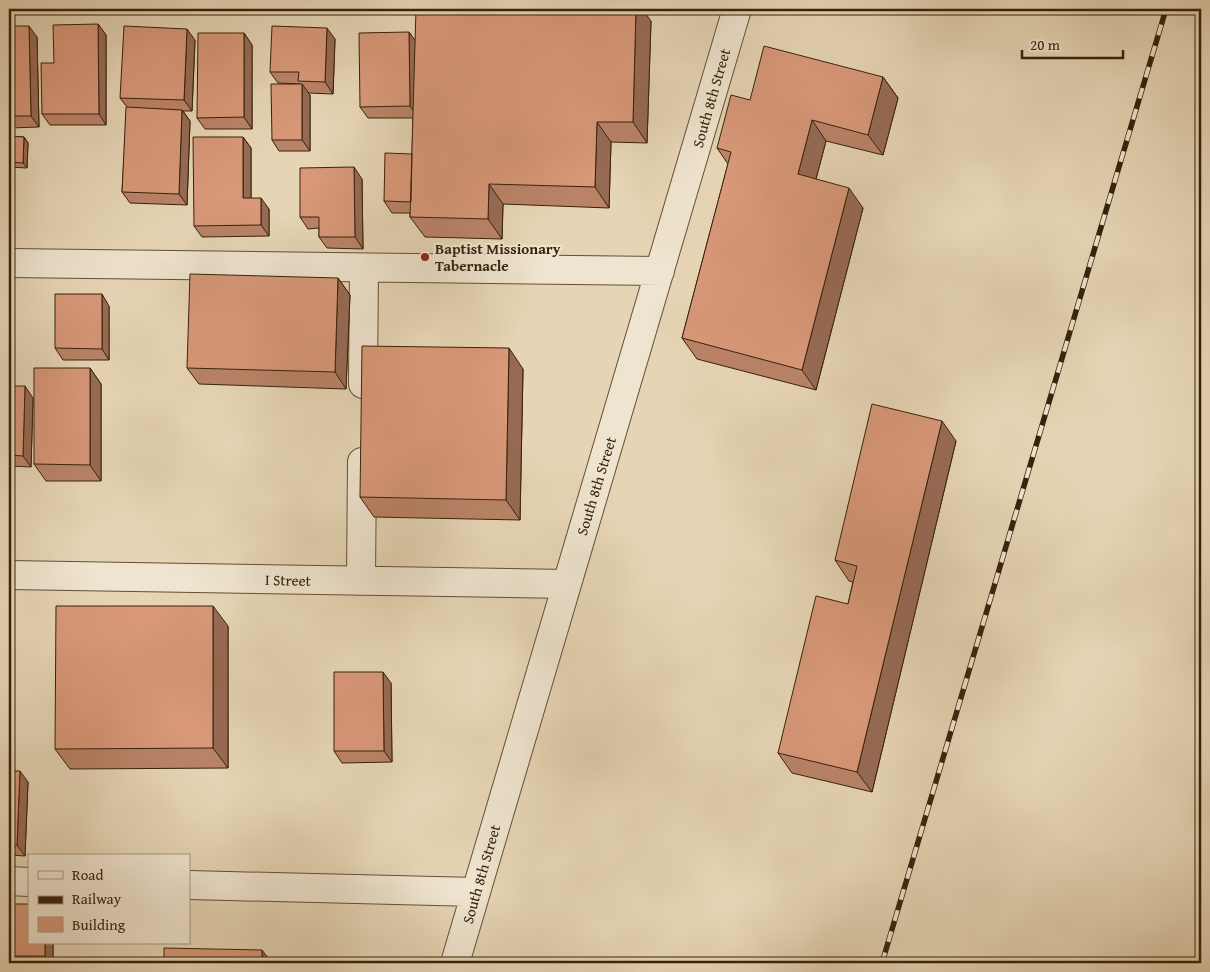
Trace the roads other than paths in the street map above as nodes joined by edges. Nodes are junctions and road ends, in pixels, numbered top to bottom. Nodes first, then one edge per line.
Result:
1 (737, 9) edge
2 (9, 263) edge
3 (364, 268) junction
4 (660, 271) junction
5 (362, 405) edge
6 (362, 434) edge
7 (9, 575) edge
8 (360, 581) junction
9 (567, 584) junction
10 (9, 881) edge
11 (28, 882) edge
12 (190, 885) edge
13 (476, 892) junction
14 (455, 963) edge

1 - 4 street, South 8th Street
2 - 3 street
3 - 4 street
3 - 5 street
4 - 9 street, South 8th Street
6 - 8 street
7 - 8 street, I Street
8 - 9 street, I Street
9 - 13 street, South 8th Street
10 - 11 street
12 - 13 street
13 - 14 street, South 8th Street

